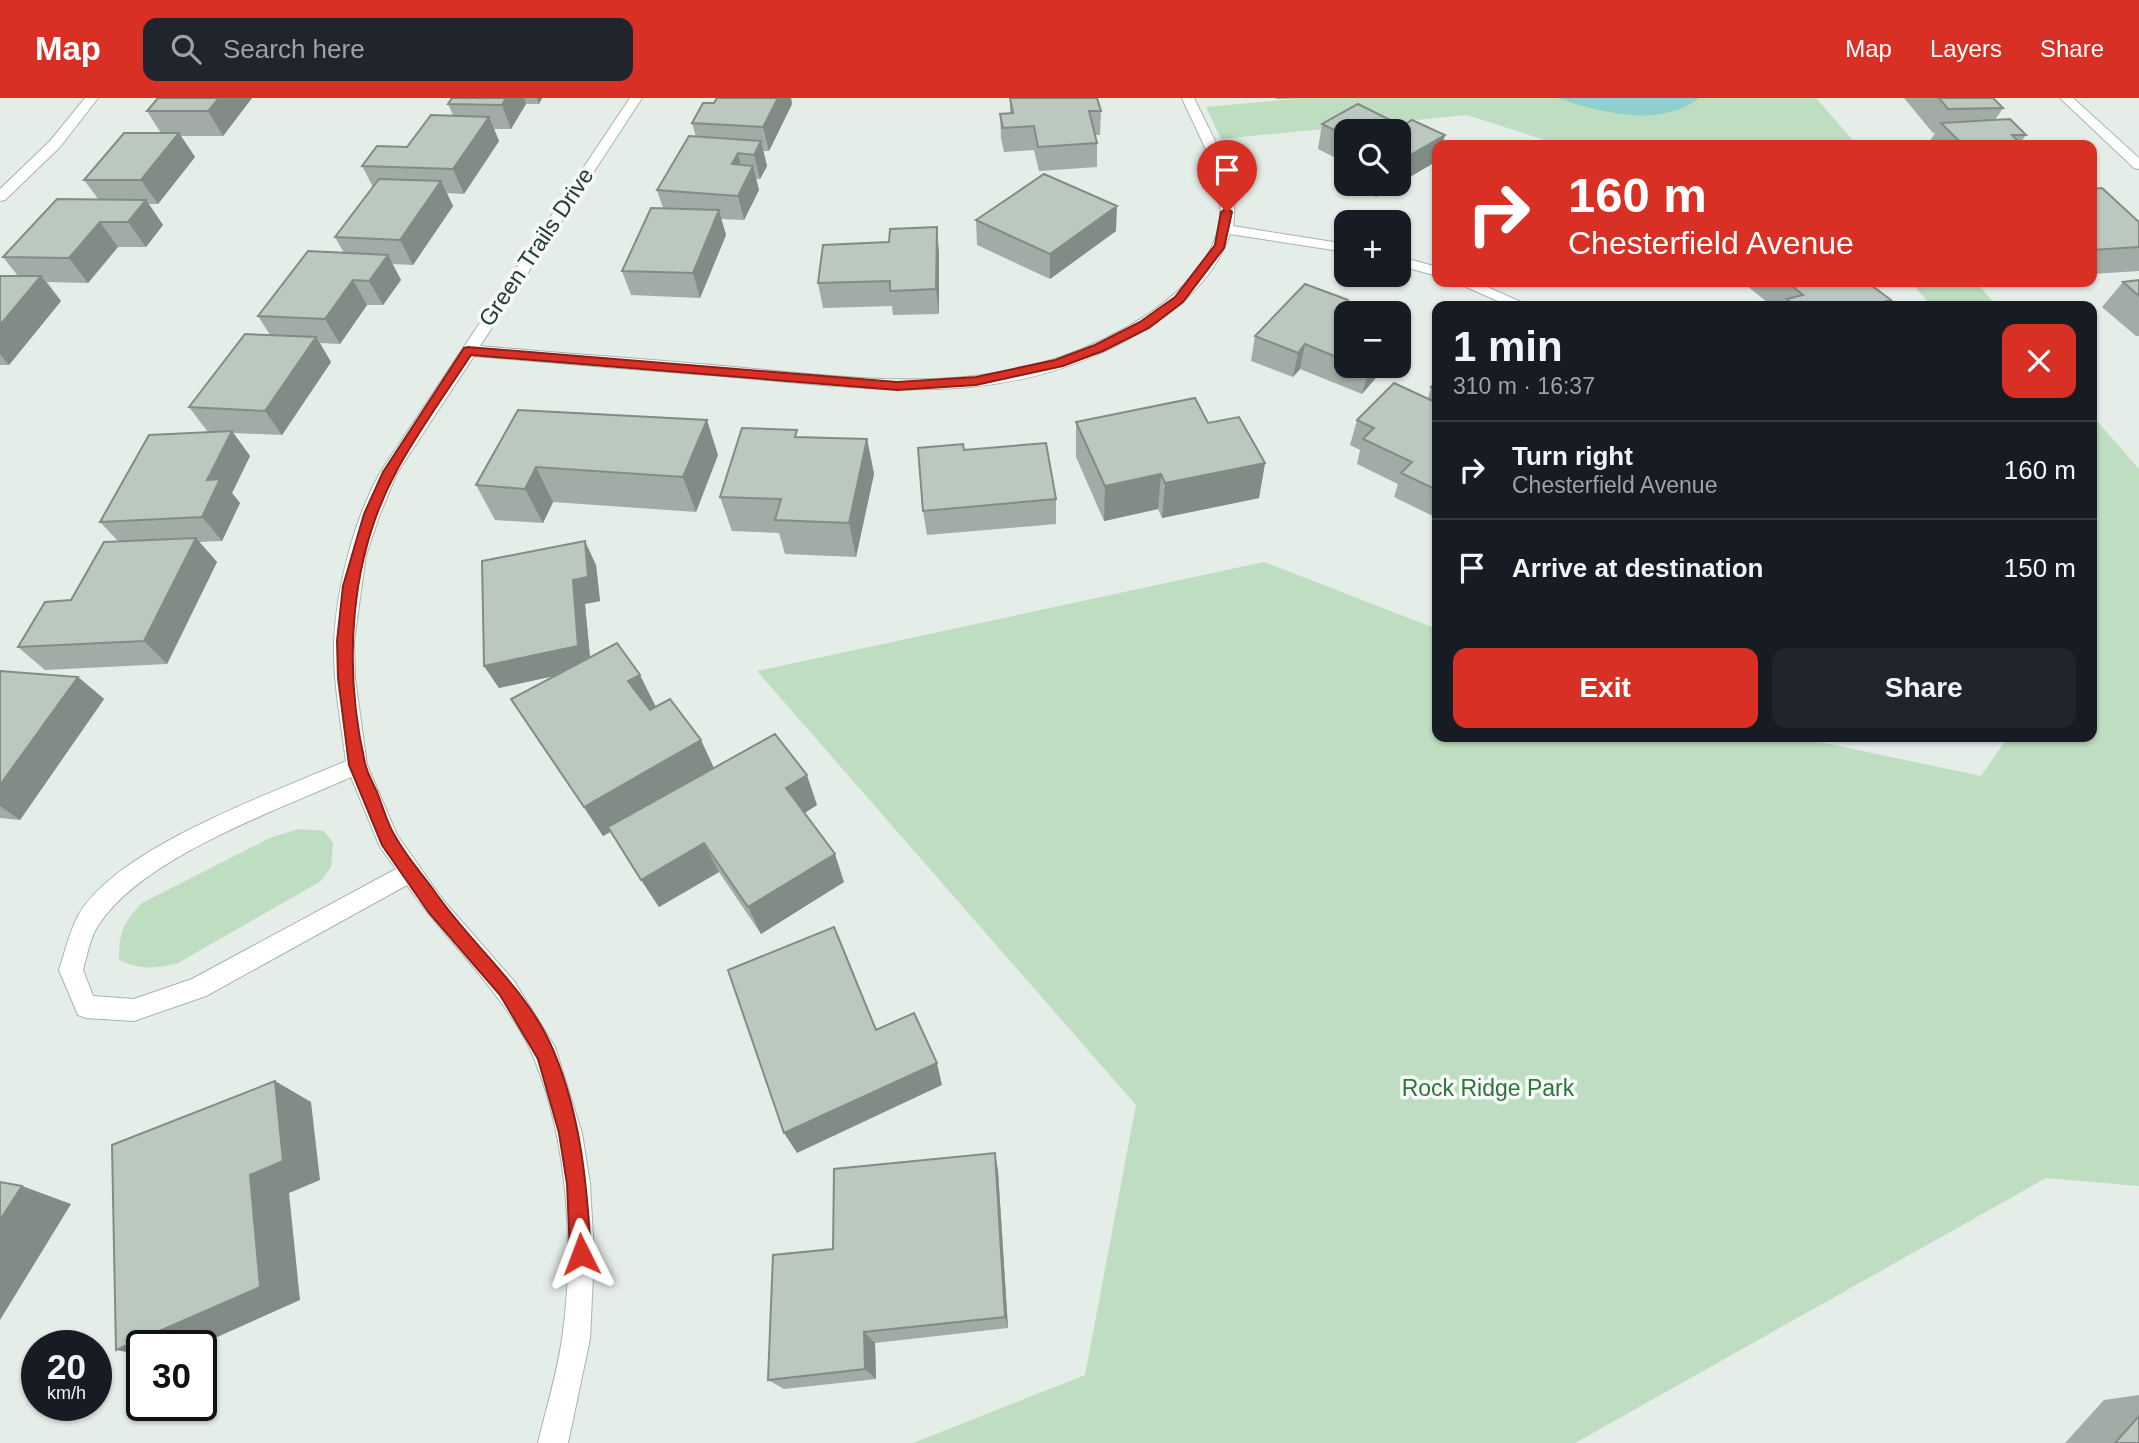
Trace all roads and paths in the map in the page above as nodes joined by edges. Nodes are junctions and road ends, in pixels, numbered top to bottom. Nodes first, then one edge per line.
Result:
1 (92, 98) edge
2 (636, 98) edge
3 (1188, 98) edge
4 (2066, 98) edge
5 (2139, 165) edge
6 (0, 197) edge
7 (1224, 229) junction
8 (1334, 246) edge
9 (1411, 264) edge
10 (1432, 270) edge
11 (1475, 287) edge
12 (1510, 301) edge
13 (468, 351) junction
14 (357, 765) junction
15 (410, 872) junction
16 (552, 1443) edge

1 - 6 street
2 - 13 street, Green Trails Drive
3 - 7 street
4 - 5 street
7 - 8 street
7 - 13 street
9 - 10 street
11 - 12 street
13 - 14 street, Green Trails Drive
14 - 15 street, Green Trails Drive
14 - 15 street
15 - 16 street, Green Trails Drive

